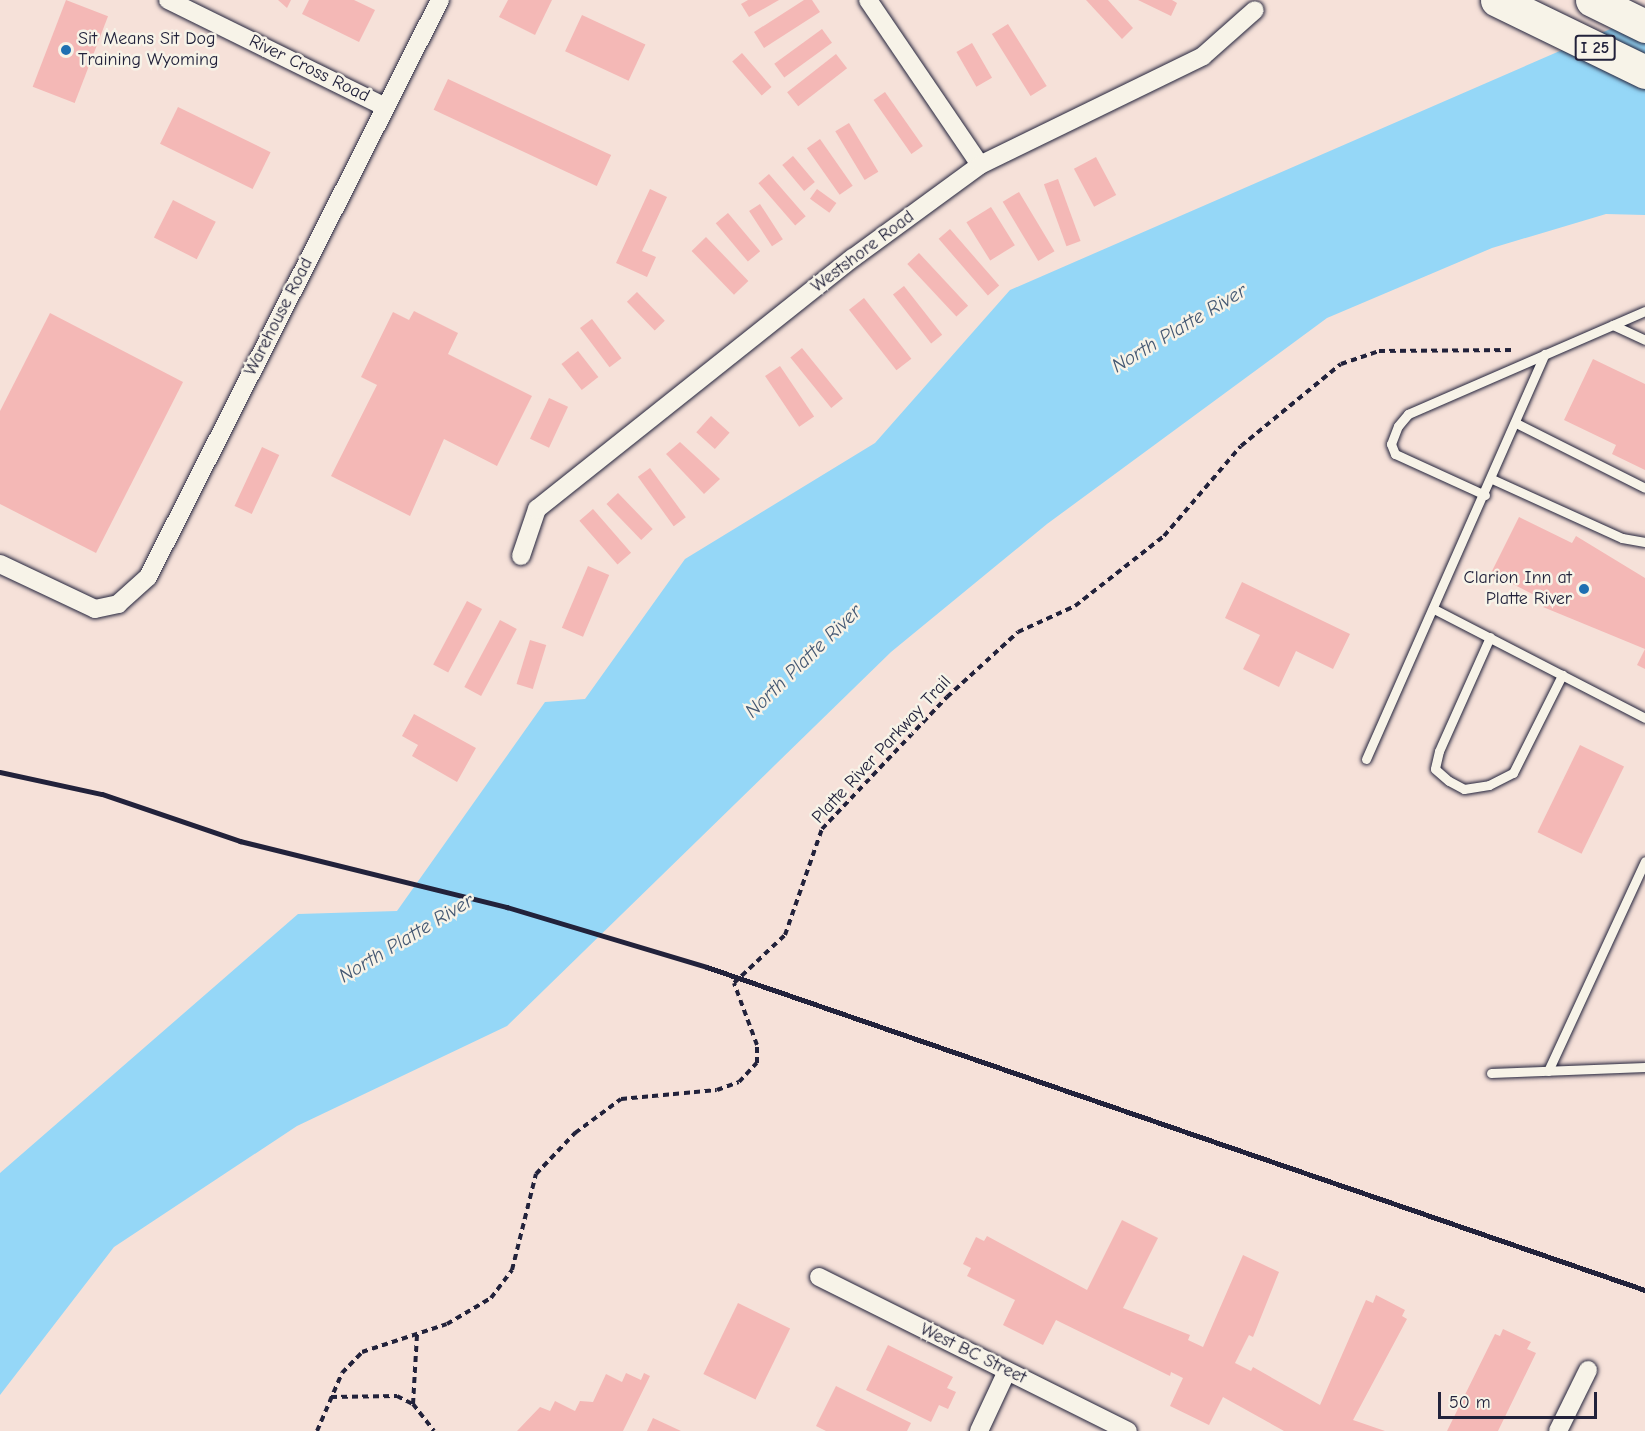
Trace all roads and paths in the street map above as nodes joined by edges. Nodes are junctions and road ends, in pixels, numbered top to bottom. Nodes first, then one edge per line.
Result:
1 (168, 0) edge
2 (440, 0) edge
3 (868, 0) edge
4 (1497, 0) edge
5 (1592, 0) edge
6 (1255, 10) dead end
7 (1645, 26) edge
8 (1645, 72) edge
9 (385, 106) junction
10 (980, 165) junction
11 (1645, 311) edge
12 (1613, 325) junction
13 (1645, 340) edge
14 (1518, 350) dead end
15 (1545, 354) junction
16 (1516, 423) junction
17 (1492, 479) junction
18 (1645, 488) edge
19 (1485, 495) junction
20 (1645, 542) edge
21 (521, 556) dead end
22 (0, 564) edge
23 (1434, 609) junction
24 (1490, 638) junction
25 (1562, 675) junction
26 (1645, 718) edge
27 (1366, 759) dead end
28 (1645, 861) edge
29 (1645, 1067) edge
30 (1548, 1071) junction
31 (1491, 1073) dead end
32 (819, 1277) dead end
33 (417, 1334) junction
34 (1588, 1370) dead end
35 (1007, 1371) junction
36 (331, 1397) junction
37 (413, 1404) junction
38 (985, 1429) edge
39 (317, 1431) edge
40 (434, 1431) edge
41 (1128, 1431) edge
42 (1558, 1431) edge

1 - 9 street, River Cross Road
2 - 9 street, Warehouse Road
3 - 10 street
4 - 8 highway, I 25
5 - 7 highway, I 25
6 - 10 street, Westshore Road
9 - 22 street, Warehouse Road
10 - 21 street, Westshore Road
11 - 12 lane
12 - 13 lane
12 - 15 lane
14 - 33 path, Platte River Parkway Trail
15 - 16 lane
15 - 19 lane
16 - 17 lane
16 - 18 lane
17 - 19 lane
17 - 20 lane
19 - 23 lane
23 - 24 lane
23 - 27 lane
24 - 25 lane
24 - 25 lane
25 - 26 lane
28 - 30 lane
29 - 30 lane
30 - 31 lane
32 - 35 street, West BC Street
33 - 36 path, Platte River Parkway Trail
33 - 37 path
34 - 42 street
35 - 38 street
35 - 41 street, West BC Street
36 - 37 path
36 - 39 path, Platte River Parkway Trail
37 - 40 path

